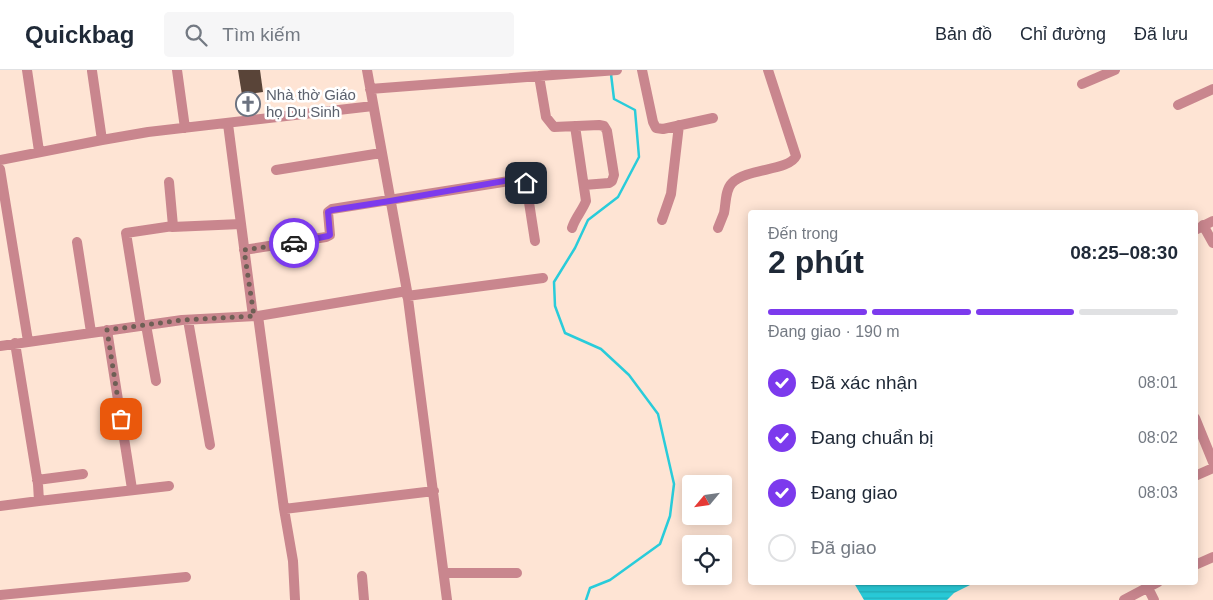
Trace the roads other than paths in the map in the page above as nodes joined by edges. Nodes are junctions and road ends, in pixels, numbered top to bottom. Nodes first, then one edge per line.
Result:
1 (27, 70) edge
2 (177, 70) edge
3 (367, 70) edge
4 (617, 70) edge
5 (642, 70) edge
6 (768, 70) edge
7 (1115, 70) edge
8 (92, 71) edge
9 (584, 72) edge
10 (540, 76) junction
11 (1082, 84) dead end
12 (370, 89) junction
13 (1213, 89) edge
14 (1178, 105) dead end
15 (373, 106) junction
16 (713, 118) dead end
17 (228, 124) junction
18 (575, 126) junction
19 (678, 126) junction
20 (185, 128) junction
21 (102, 140) junction
22 (39, 152) junction
23 (382, 153) junction
24 (0, 160) edge
25 (0, 169) edge
26 (276, 170) dead end
27 (169, 182) dead end
28 (584, 185) junction
29 (390, 201) junction
30 (662, 220) dead end
31 (240, 224) junction
32 (1204, 225) edge
33 (172, 227) junction
34 (572, 228) dead end
35 (718, 228) dead end
36 (536, 241) dead end
37 (78, 242) dead end
38 (1213, 243) edge
39 (244, 250) junction
40 (543, 278) dead end
41 (407, 293) junction
42 (256, 316) junction
43 (188, 320) junction
44 (143, 325) junction
45 (107, 330) junction
46 (92, 332) junction
47 (28, 342) junction
48 (15, 343) junction
49 (0, 346) edge
50 (156, 381) dead end
51 (1198, 425) edge
52 (210, 445) dead end
53 (1213, 462) edge
54 (1213, 468) edge
55 (83, 474) dead end
56 (1198, 475) edge
57 (37, 480) junction
58 (170, 486) dead end
59 (132, 489) junction
60 (434, 491) junction
61 (39, 501) junction
62 (0, 506) edge
63 (284, 509) junction
64 (1213, 557) edge
65 (1198, 564) edge
66 (444, 573) junction
67 (517, 573) dead end
68 (362, 576) dead end
69 (186, 577) dead end
70 (1153, 585) edge
71 (1148, 588) junction
72 (0, 595) edge
73 (295, 600) edge
74 (364, 600) edge
75 (447, 600) edge
76 (1124, 600) edge
77 (1154, 600) edge

1 - 22 street
2 - 20 street
3 - 12 street
4 - 9 street
5 - 19 street
6 - 35 street
7 - 11 street
8 - 21 street
9 - 10 street
10 - 12 street
10 - 18 street
12 - 15 street
13 - 14 street
15 - 17 street
15 - 23 street
16 - 19 street
17 - 20 street
17 - 31 street
18 - 28 street
18 - 28 street
19 - 30 street
20 - 21 street
21 - 22 street
22 - 24 street
23 - 26 street
23 - 29 street
25 - 47 street
27 - 33 street
28 - 34 street
29 - 36 street
29 - 39 street
29 - 41 street
31 - 33 street
31 - 39 street
32 - 38 street
33 - 44 street
37 - 46 street
39 - 42 street
40 - 41 street
41 - 42 street
41 - 60 street
42 - 43 street
42 - 63 street
43 - 44 street
43 - 52 street
44 - 45 street
44 - 50 street
45 - 46 street
45 - 59 street
46 - 47 street
47 - 48 street
48 - 49 street
48 - 57 street
51 - 53 street
54 - 56 street
55 - 57 street
57 - 61 street
58 - 59 street
59 - 61 street
60 - 63 street
60 - 66 street
61 - 62 street
63 - 73 street
64 - 65 street
66 - 67 street
66 - 75 street
68 - 74 street
69 - 72 street
70 - 71 street
71 - 76 street
71 - 77 street

